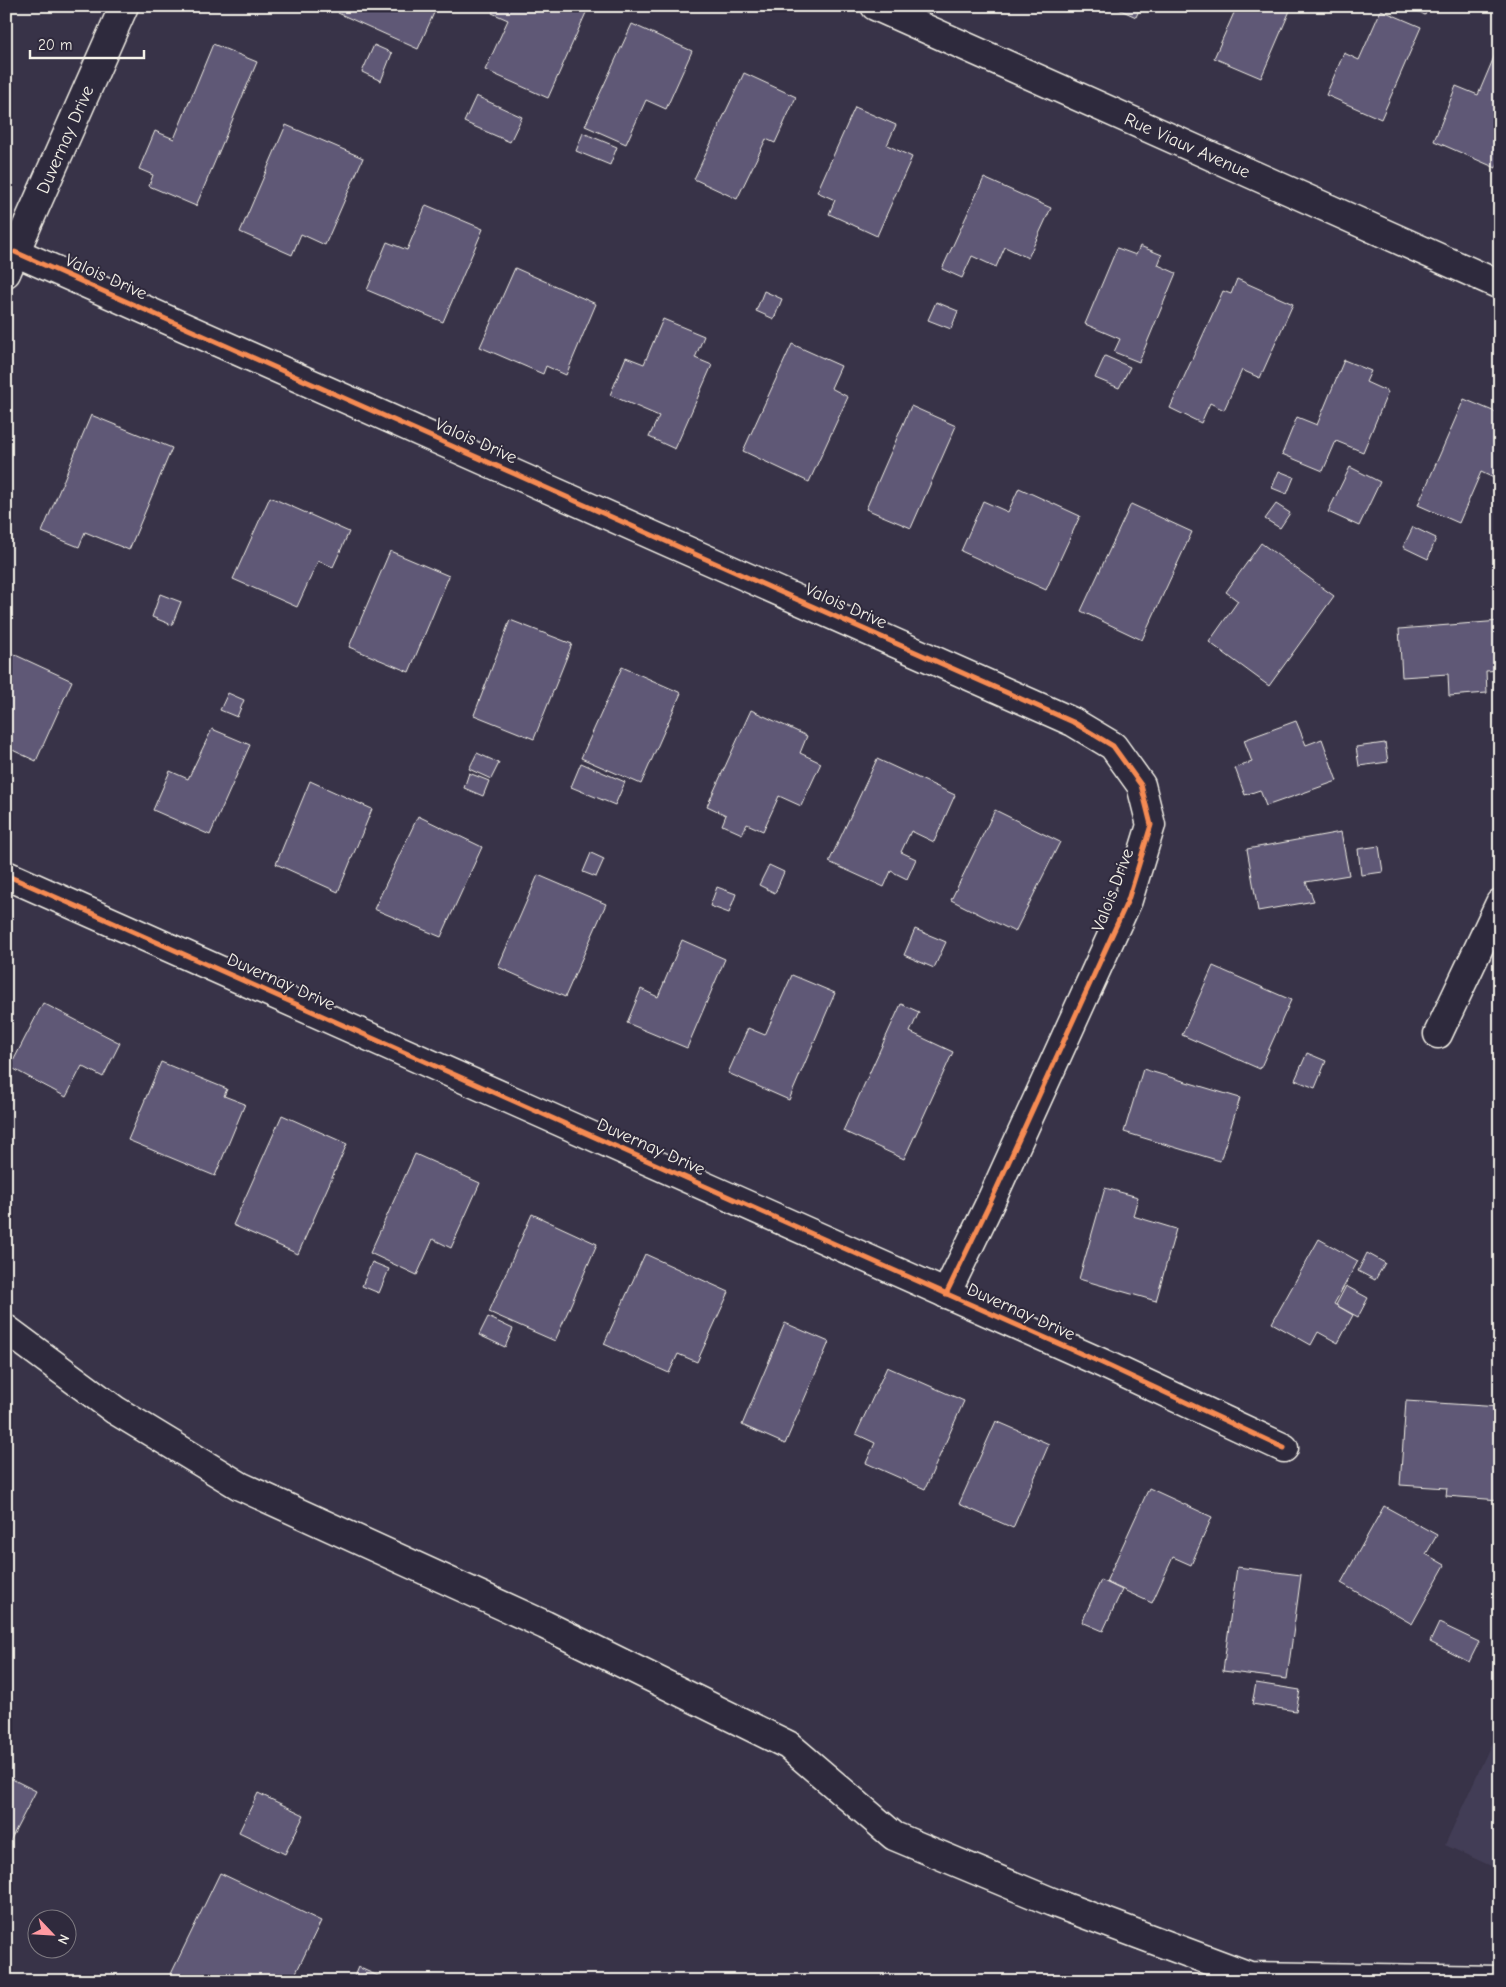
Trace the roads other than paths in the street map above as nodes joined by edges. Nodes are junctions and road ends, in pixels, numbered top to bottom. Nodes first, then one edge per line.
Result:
1 (124, 6) edge
2 (875, 6) edge
3 (11, 262) edge
4 (1500, 285) edge
5 (6, 875) edge
6 (1500, 903) edge
7 (1438, 1034) dead end
8 (946, 1294) junction
9 (6, 1329) edge
10 (1284, 1448) dead end
11 (1500, 1980) edge

1 - 3 street, Duvernay Drive
2 - 4 street, Rue Viauv Avenue
3 - 8 street, Valois Drive
5 - 8 street, Duvernay Drive
6 - 7 street
8 - 10 street, Duvernay Drive
9 - 11 street

